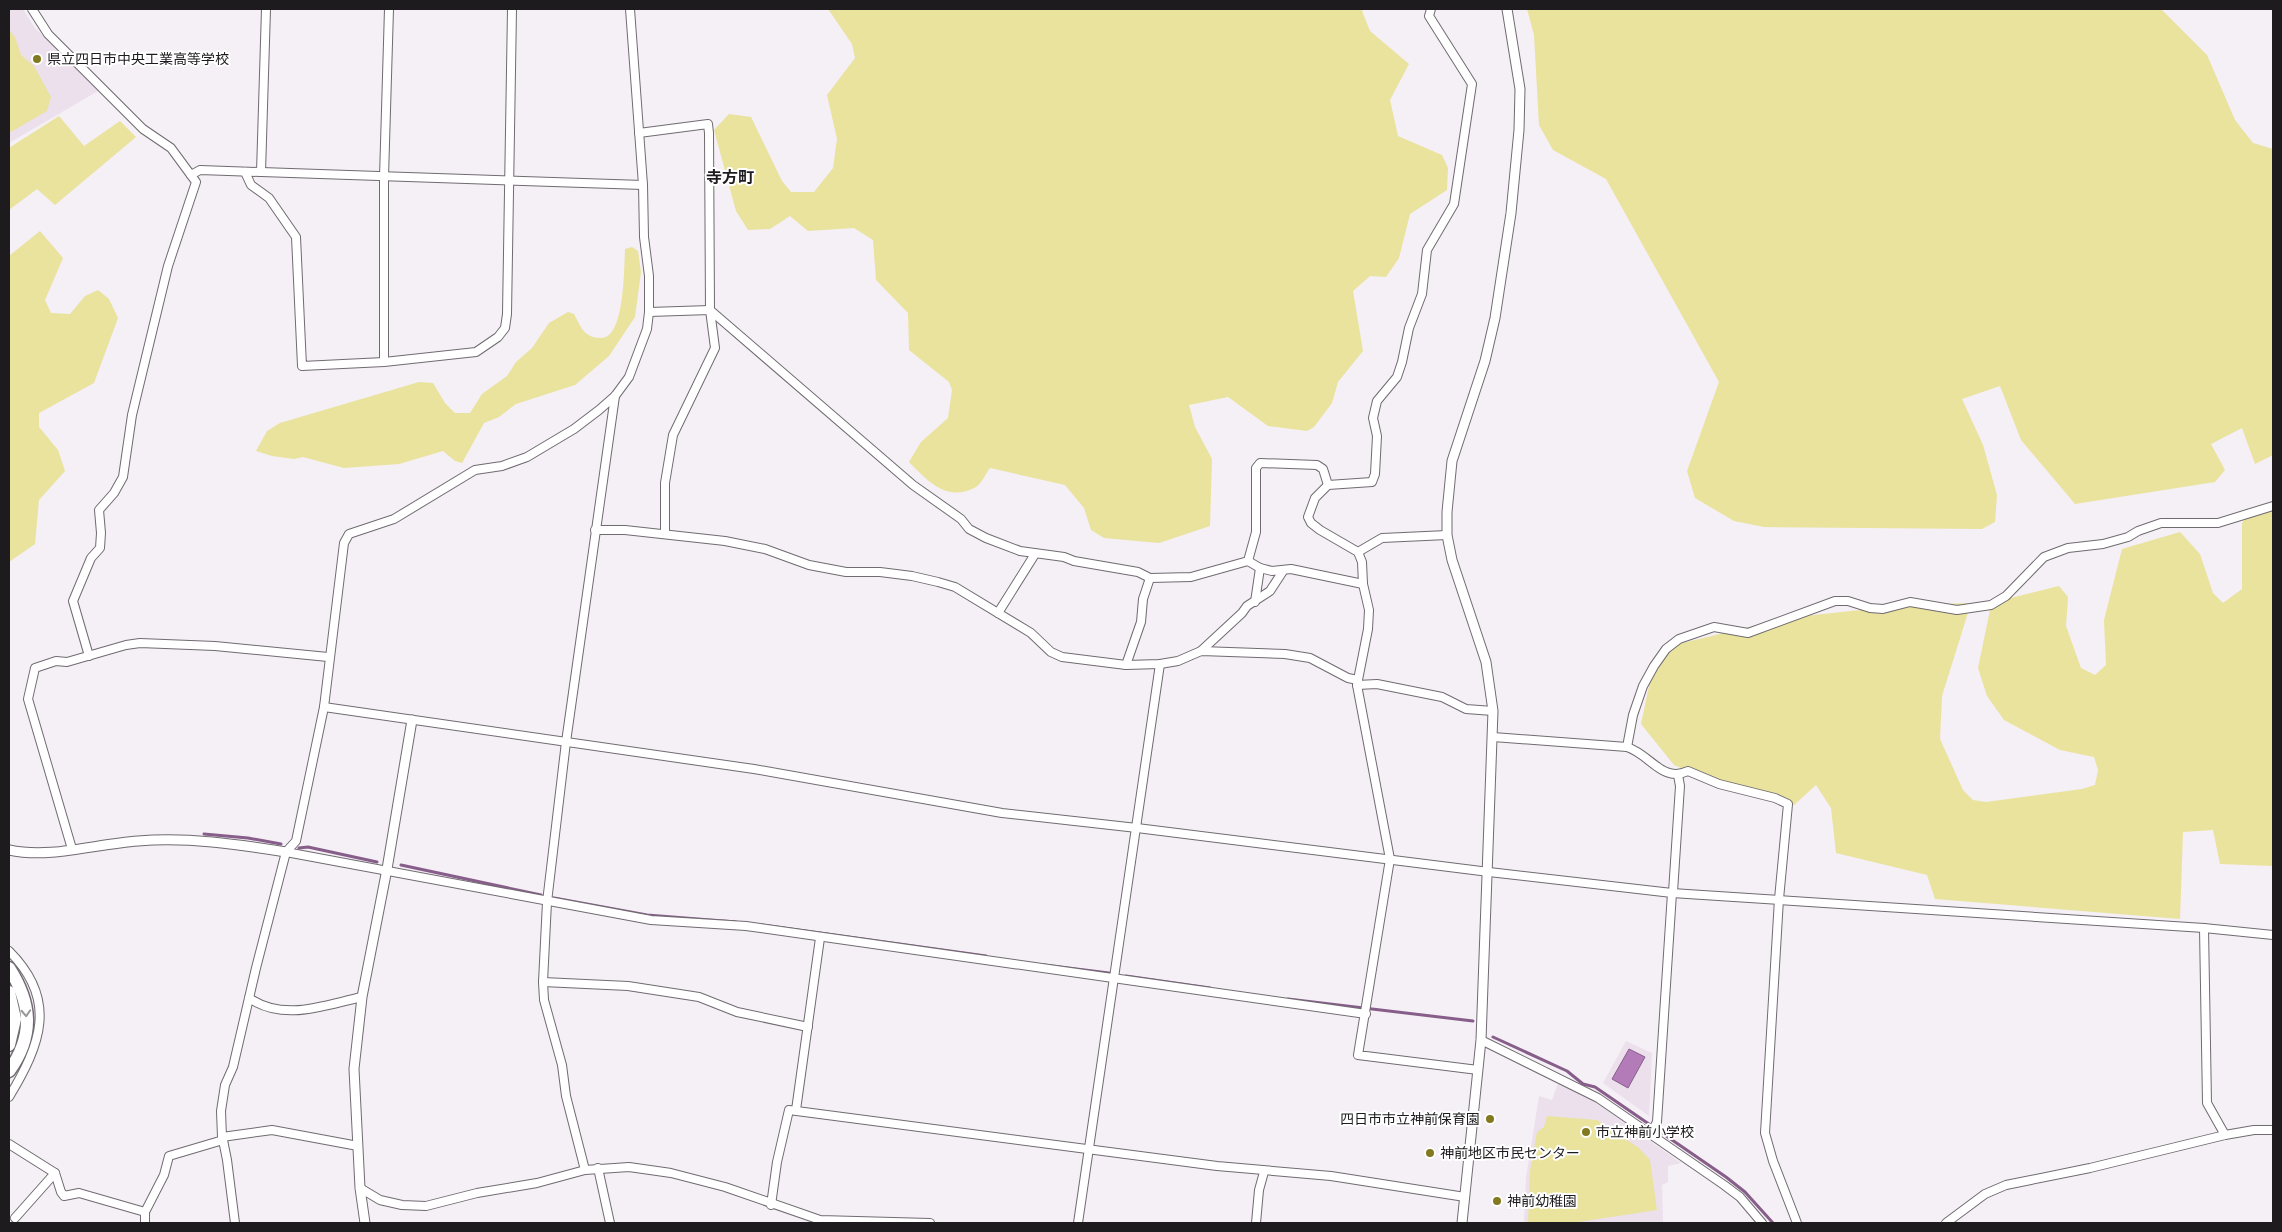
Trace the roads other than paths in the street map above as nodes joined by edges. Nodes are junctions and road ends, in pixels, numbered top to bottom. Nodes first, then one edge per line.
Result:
1 (32, 9) edge
2 (266, 9) edge
3 (389, 9) edge
4 (512, 9) edge
5 (630, 9) edge
6 (1431, 9) edge
7 (1507, 9) edge
8 (639, 133) junction
9 (245, 172) junction
10 (261, 172) junction
11 (191, 175) junction
12 (384, 177) junction
13 (508, 181) junction
14 (643, 185) junction
15 (710, 310) junction
16 (649, 312) junction
17 (384, 361) junction
18 (615, 396) junction
19 (1328, 485) junction
20 (2273, 506) edge
21 (595, 530) junction
22 (665, 534) junction
23 (1447, 535) junction
24 (1358, 552) junction
25 (1035, 554) junction
26 (1248, 561) junction
27 (1260, 568) junction
28 (1283, 571) junction
29 (1150, 578) junction
30 (1363, 584) junction
31 (1255, 602) junction
32 (998, 613) junction
33 (1201, 651) junction
34 (89, 656) junction
35 (328, 656) junction
36 (1160, 664) junction
37 (1126, 665) junction
38 (1358, 683) junction
39 (324, 707) junction
40 (1493, 711) junction
41 (412, 720) junction
42 (1493, 736) junction
43 (566, 742) junction
44 (1627, 748) junction
45 (1678, 776) junction
46 (1137, 828) junction
47 (72, 849) junction
48 (9, 850) edge
49 (286, 852) junction
50 (1390, 859) junction
51 (388, 869) junction
52 (1489, 872) junction
53 (1673, 892) junction
54 (1779, 900) junction
55 (547, 902) junction
56 (2204, 928) junction
57 (2273, 935) edge
58 (820, 938) junction
59 (9, 950) edge
60 (9, 968) edge
61 (1115, 978) junction
62 (543, 982) junction
63 (9, 992) edge
64 (362, 997) junction
65 (249, 998) junction
66 (1366, 1014) junction
67 (808, 1027) junction
68 (1481, 1040) junction
69 (9, 1045) edge
70 (1478, 1070) junction
71 (9, 1071) edge
72 (9, 1097) edge
73 (796, 1110) junction
74 (2273, 1130) edge
75 (1651, 1133) junction
76 (2225, 1135) junction
77 (223, 1139) junction
78 (9, 1144) edge
79 (358, 1146) junction
80 (1090, 1150) junction
81 (598, 1168) junction
82 (585, 1170) junction
83 (1264, 1172) junction
84 (55, 1173) junction
85 (360, 1188) junction
86 (1466, 1197) junction
87 (771, 1205) junction
88 (145, 1212) junction
89 (15, 1218) dead end
90 (861, 1222) edge
91 (145, 1223) edge
92 (235, 1223) edge
93 (365, 1223) edge
94 (610, 1223) edge
95 (930, 1223) edge
96 (1078, 1223) edge
97 (1256, 1223) edge
98 (1462, 1223) edge
99 (1762, 1223) edge
100 (1797, 1223) edge
101 (1946, 1223) edge

1 - 11 street
2 - 10 street
3 - 12 street
4 - 13 street
5 - 8 street
6 - 19 street
7 - 23 street
8 - 14 street
8 - 15 street
9 - 10 street
9 - 11 street
9 - 17 street
10 - 12 street
11 - 34 street
12 - 13 street
12 - 17 street
13 - 14 street
13 - 17 street
14 - 16 street
15 - 16 street
15 - 22 street
15 - 25 street
16 - 18 street
18 - 21 street
18 - 35 street
19 - 24 street
19 - 26 street
20 - 44 street
21 - 22 street
21 - 43 street
22 - 32 street
23 - 24 street
23 - 40 street
24 - 30 street
25 - 29 street
25 - 32 street
26 - 27 street
26 - 29 street
27 - 28 street
27 - 31 street
28 - 30 street
28 - 31 street
29 - 37 street
30 - 38 street
31 - 33 street
32 - 37 street
33 - 36 street
33 - 38 street
34 - 35 street
34 - 47 street
35 - 39 street
36 - 37 street
36 - 46 street
38 - 40 street
38 - 50 street
39 - 41 street
39 - 49 street
40 - 42 street
41 - 43 street
41 - 51 street
42 - 44 street
42 - 52 street
43 - 46 street
43 - 55 street
44 - 45 street
45 - 53 street
45 - 54 street
46 - 50 street
46 - 61 street
47 - 48 street
47 - 49 street
49 - 51 street
49 - 65 street
50 - 52 street
50 - 66 street
51 - 55 street
51 - 64 street
52 - 53 street
52 - 68 street
53 - 54 street
53 - 75 street
54 - 56 street
54 - 100 street
55 - 58 street
55 - 62 street
56 - 57 street
56 - 76 street
58 - 61 street
58 - 67 street
59 - 72 street
60 -> 71 highway
61 - 66 street
61 - 80 street
62 - 67 street
62 - 82 street
63 - 69 highway
64 - 65 street
64 - 79 street
65 - 77 street
66 - 70 street
67 - 73 street
68 - 70 street
68 - 75 street
70 - 86 street
73 - 80 street
73 - 87 street
74 - 76 street
75 - 99 street
76 - 101 street
77 - 79 street
77 - 88 street
77 - 92 street
78 - 84 street
79 - 85 street
80 - 83 street
80 - 96 street
81 - 82 street
81 - 87 street
81 - 94 street
82 - 85 street
83 - 86 street
83 - 97 street
84 - 88 street
84 - 89 street
85 - 93 street
86 - 98 street
87 - 90 street
88 - 91 street
90 - 95 street

